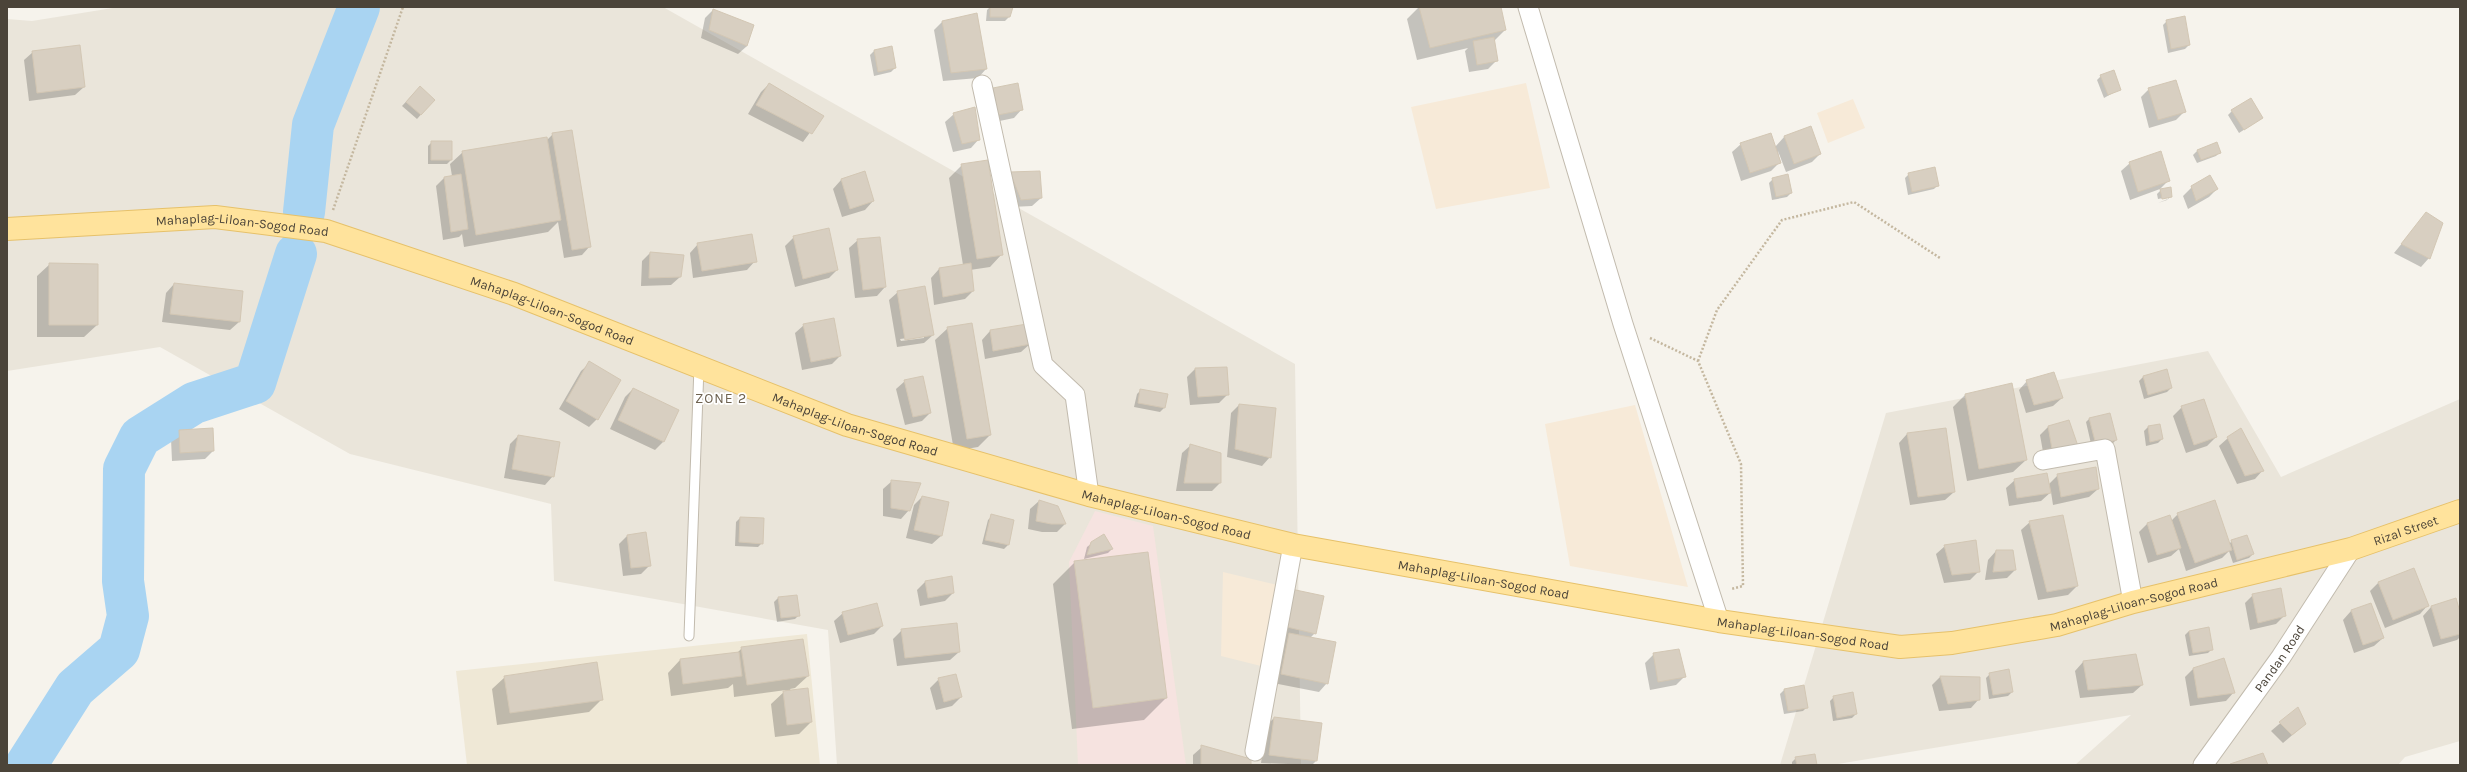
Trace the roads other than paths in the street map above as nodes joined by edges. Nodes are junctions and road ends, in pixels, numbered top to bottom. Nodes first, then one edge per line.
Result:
1 (1528, 7) edge
2 (982, 86) dead end
3 (7, 229) edge
4 (699, 367) junction
5 (2043, 460) dead end
6 (1089, 495) junction
7 (2460, 511) edge
8 (1293, 545) junction
9 (2351, 549) junction
10 (2133, 602) junction
11 (1719, 621) junction
12 (689, 636) dead end
13 (1255, 751) dead end
14 (2203, 765) edge

1 - 11 street
2 - 6 street
3 - 4 main road, Mahaplag-Liloan-Sogod Road
4 - 6 main road, Mahaplag-Liloan-Sogod Road
4 - 12 lane
5 - 10 street
6 - 8 main road, Mahaplag-Liloan-Sogod Road
7 - 9 main road, Rizal Street
8 - 11 main road, Mahaplag-Liloan-Sogod Road
8 - 13 street
9 - 10 main road, Mahaplag-Liloan-Sogod Road
9 - 14 street, Pandan Road
10 - 11 main road, Mahaplag-Liloan-Sogod Road

